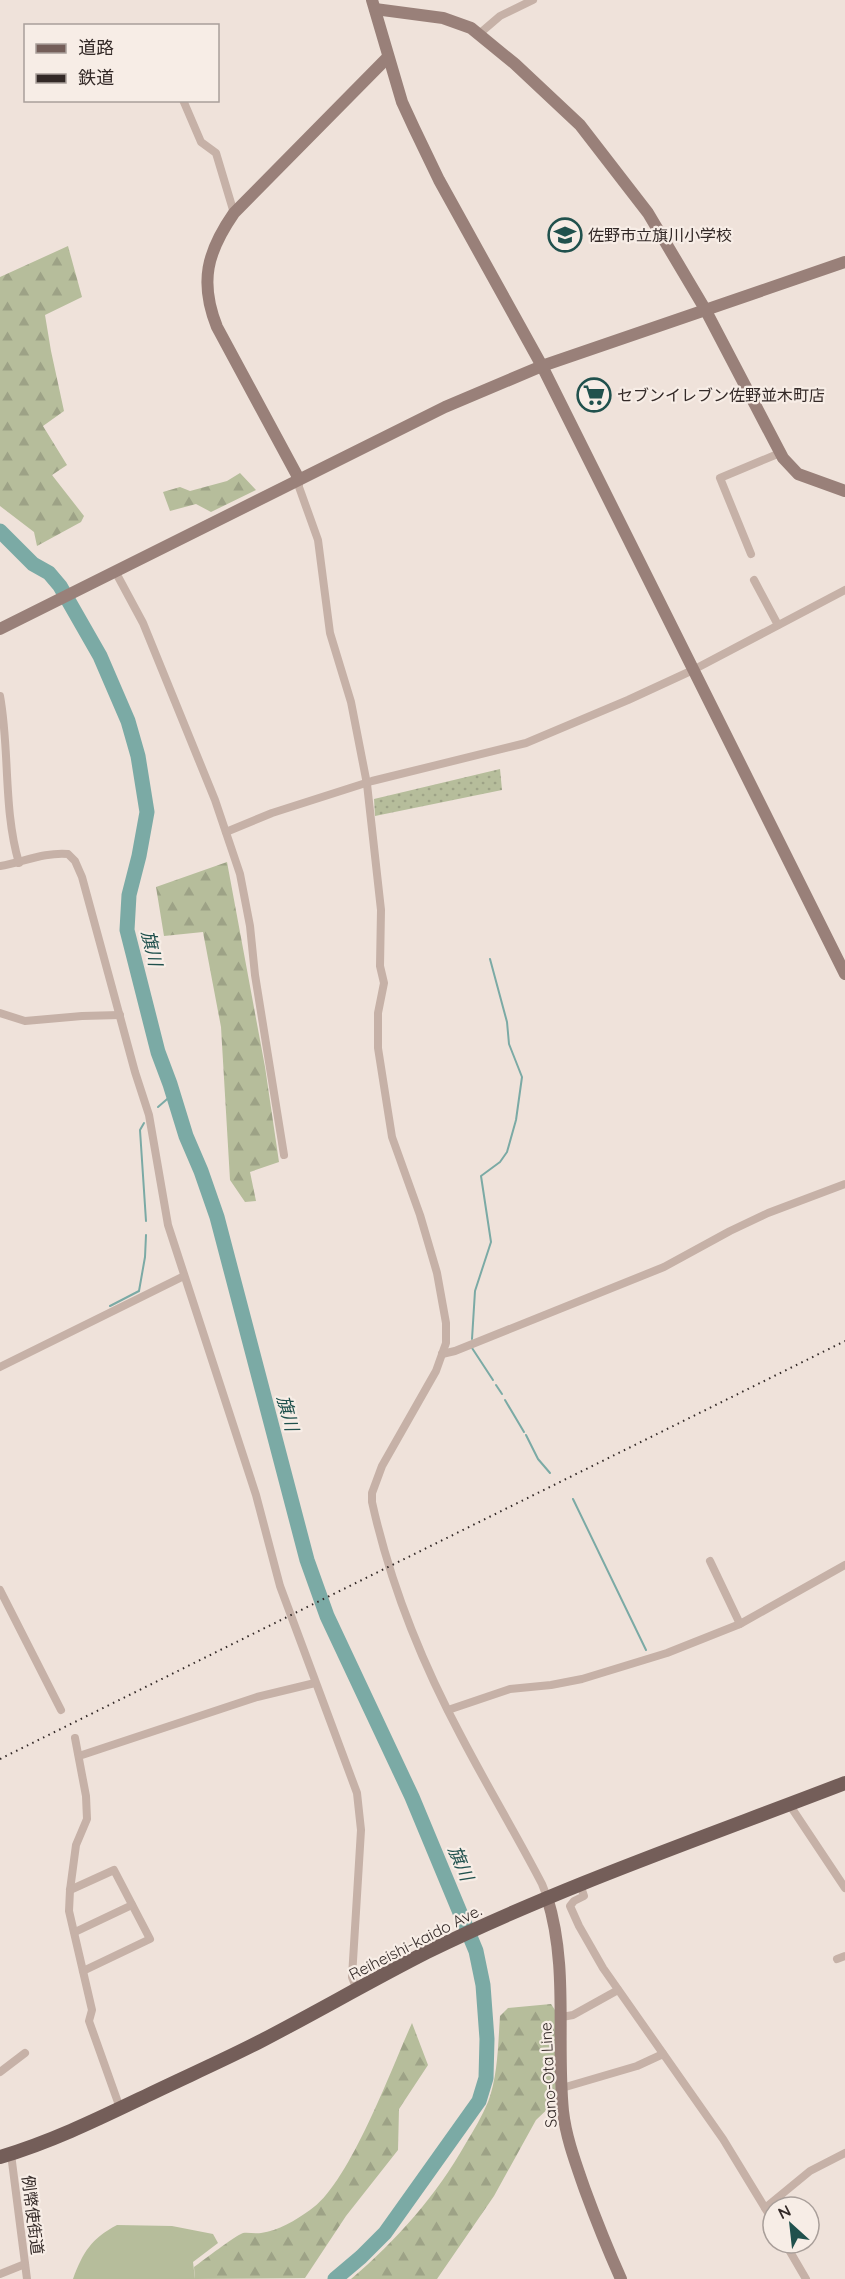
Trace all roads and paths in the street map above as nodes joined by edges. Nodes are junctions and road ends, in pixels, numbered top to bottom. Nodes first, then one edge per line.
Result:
1 (533, 0) edge
2 (374, 4) edge
3 (479, 34) junction
4 (388, 57) junction
5 (184, 102) edge
6 (234, 213) junction
7 (845, 262) edge
8 (705, 309) junction
9 (542, 366) junction
10 (780, 453) junction
11 (299, 479) junction
12 (845, 491) edge
13 (751, 554) dead end
14 (114, 572) junction
15 (754, 580) dead end
16 (845, 590) edge
17 (778, 625) junction
18 (0, 629) edge
19 (693, 670) junction
20 (0, 696) edge
21 (367, 784) junction
22 (226, 832) junction
23 (19, 863) junction
24 (0, 866) edge
25 (845, 973) edge
26 (0, 1013) edge
27 (120, 1015) junction
28 (284, 1155) dead end
29 (845, 1184) edge
30 (184, 1276) junction
31 (442, 1354) junction
32 (0, 1367) edge
33 (710, 1561) dead end
34 (845, 1565) edge
35 (0, 1590) edge
36 (740, 1624) junction
37 (315, 1683) junction
38 (61, 1710) dead end
39 (448, 1710) junction
40 (75, 1738) dead end
41 (79, 1756) junction
42 (845, 1783) edge
43 (789, 1804) junction
44 (580, 1884) junction
45 (845, 1888) edge
46 (70, 1890) junction
47 (541, 1900) junction
48 (132, 1905) junction
49 (75, 1932) junction
50 (84, 1971) junction
51 (357, 1990) junction
52 (618, 1990) junction
53 (562, 2017) junction
54 (25, 2053) dead end
55 (663, 2054) junction
56 (0, 2072) edge
57 (562, 2088) junction
58 (120, 2108) junction
59 (845, 2153) edge
60 (5, 2156) edge
61 (781, 2195) edge
62 (761, 2201) edge
63 (792, 2255) edge
64 (25, 2264) junction
65 (0, 2274) edge
66 (27, 2279) edge
67 (621, 2279) edge
68 (806, 2279) edge

1 - 3 street
2 - 3 street
2 - 4 street
3 - 8 street
4 - 6 street
4 - 9 street
5 - 6 street
6 - 11 street
7 - 8 street
8 - 9 street
8 - 10 street
9 - 11 street
9 - 19 street
10 - 12 street
10 - 13 street
11 - 14 street
11 - 21 street
14 - 18 street
14 - 22 street
15 - 17 street
16 - 17 street
17 - 19 street
19 - 21 street
19 - 25 street
20 - 23 street
21 - 22 street
21 - 31 street
22 - 28 street
23 - 24 street
23 - 27 street
26 - 27 street
27 - 30 street
29 - 31 street
30 - 32 street
30 - 37 street
31 - 39 street
33 - 36 street
34 - 36 street
35 - 38 street
36 - 39 street
37 - 41 street
37 - 51 street
39 - 47 street
40 - 41 street
41 - 46 street
42 - 43 main road, Reiheishi-kaido Ave.
43 - 44 main road, Reiheishi-kaido Ave.
43 - 45 street
44 - 47 main road, Reiheishi-kaido Ave.
44 - 52 street
46 - 48 street
46 - 49 street
47 - 51 main road, Reiheishi-kaido Ave.
47 - 53 street, Sano-Ota Line
48 - 49 street
48 - 50 street
49 - 50 street
50 - 58 street
51 - 58 main road, Reiheishi-kaido Ave.
52 - 53 street
52 - 55 street
53 - 57 street, Sano-Ota Line
54 - 56 street
55 - 57 street
55 - 62 street
57 - 67 street, Sano-Ota Line
58 - 60 main road, Reiheishi-kaido Ave.
59 - 61 street
60 - 64 street, 例幣使街道
63 - 68 street
64 - 65 street
64 - 66 street, 例幣使街道

